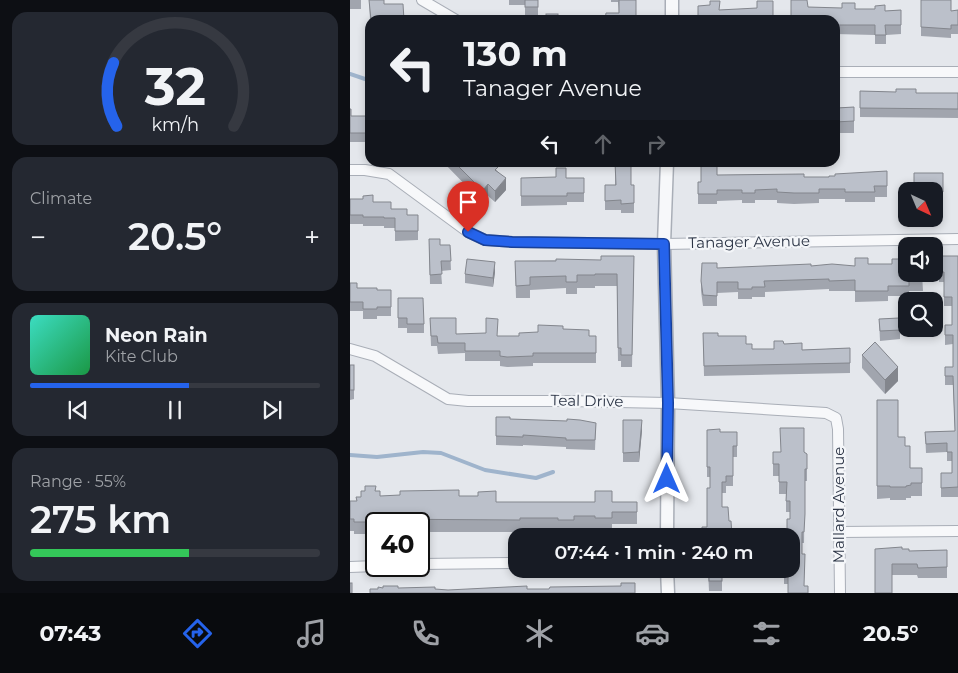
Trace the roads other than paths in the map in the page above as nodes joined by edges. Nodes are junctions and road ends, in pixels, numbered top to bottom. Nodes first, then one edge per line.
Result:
1 (422, 0) edge
2 (672, 0) edge
3 (448, 15) edge
4 (672, 15) edge
5 (840, 72) edge
6 (958, 72) edge
7 (667, 167) edge
8 (350, 170) edge
9 (958, 239) edge
10 (664, 244) junction
11 (350, 349) edge
12 (668, 403) junction
13 (836, 418) joint
14 (667, 528) edge
15 (958, 531) edge
16 (839, 532) junction
17 (508, 563) edge
18 (430, 564) edge
19 (350, 566) edge
20 (365, 566) edge
21 (667, 578) edge
22 (668, 593) edge
23 (840, 593) edge

1 - 3 street
2 - 4 street
5 - 6 street
7 - 10 street
8 - 10 street, Tanager Avenue
9 - 10 street, Tanager Avenue
10 - 12 street
11 - 12 street, Teal Drive
12 - 13 street, Teal Drive
12 - 14 street
13 - 16 street, Mallard Avenue
15 - 16 street
16 - 23 street, Mallard Avenue
17 - 18 street
19 - 20 street
21 - 22 street

